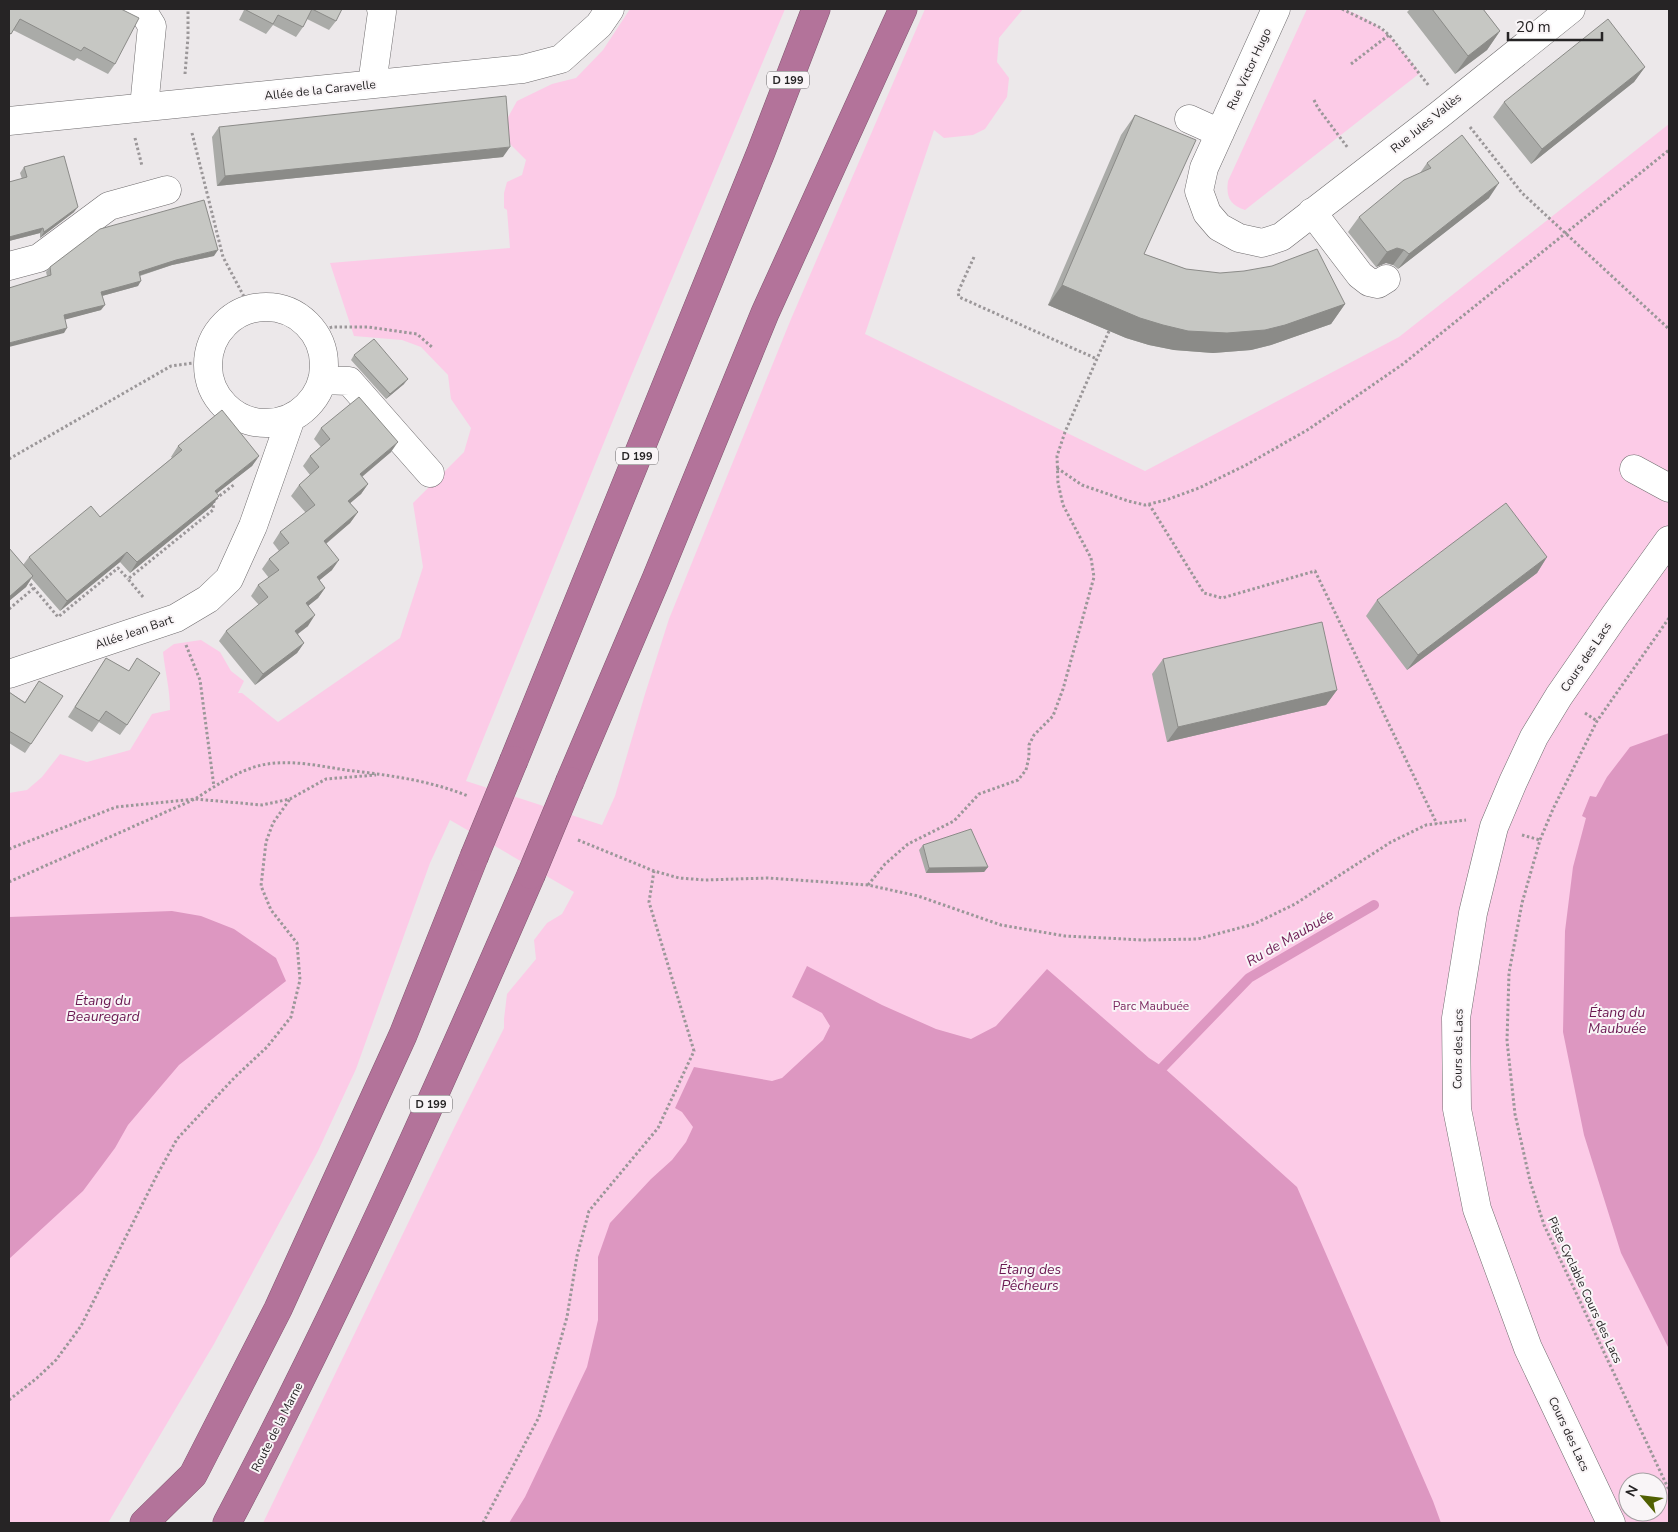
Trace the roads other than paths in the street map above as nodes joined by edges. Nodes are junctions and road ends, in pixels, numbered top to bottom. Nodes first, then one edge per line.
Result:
1 (136, 9) edge
2 (381, 9) edge
3 (610, 9) edge
4 (816, 9) edge
5 (903, 9) edge
6 (1276, 9) edge
7 (1571, 9) edge
8 (372, 84) junction
9 (144, 107) junction
10 (1189, 119) dead end
11 (9, 121) edge
12 (1221, 131) junction
13 (158, 192) road end
14 (1312, 212) junction
15 (1281, 237) joint
16 (9, 266) edge
17 (1386, 279) dead end
18 (322, 380) junction
19 (290, 418) junction
20 (1634, 469) dead end
21 (430, 472) dead end
22 (1669, 488) edge
23 (1669, 540) edge
24 (9, 674) edge
25 (193, 1475) junction
26 (144, 1523) edge
27 (168, 1523) edge
28 (227, 1523) edge
29 (1611, 1523) edge

1 - 9 street
2 - 8 street
3 - 8 street, Allée de la Caravelle
4 - 25 highway, D 199, bridge
5 - 28 highway, Route de la Marne / D 199, bridge
6 - 12 street, Rue Victor Hugo
7 - 14 street, Rue Jules Vallès
8 - 9 street, Allée de la Caravelle
9 - 11 street, Allée de la Caravelle
10 - 12 street
12 - 15 street, Rue Victor Hugo
13 - 16 street
14 - 15 street, Rue Jules Vallès
14 - 17 street
18 - 19 street
18 - 19 street
18 - 21 street
19 - 24 street, Allée Jean Bart
20 - 22 street
23 - 29 street, Cours des Lacs
25 - 26 highway
25 - 27 highway, D 199

